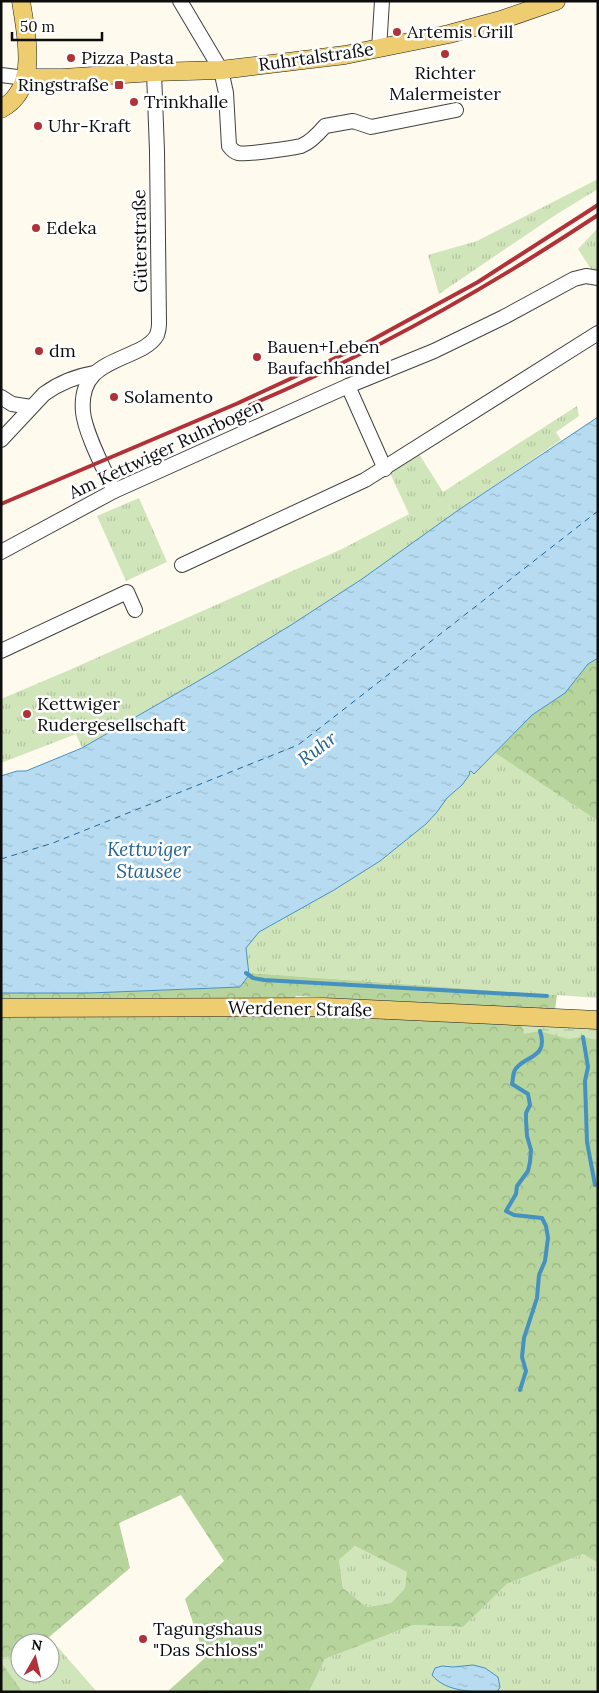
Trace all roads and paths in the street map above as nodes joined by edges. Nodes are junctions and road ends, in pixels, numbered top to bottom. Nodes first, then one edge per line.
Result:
1 (22, 1) edge
2 (180, 1) edge
3 (382, 1) edge
4 (556, 1) edge
5 (379, 49) junction
6 (220, 70) junction
7 (154, 72) junction
8 (1, 75) edge
9 (25, 78) junction
10 (1, 108) edge
11 (456, 110) dead end
12 (598, 278) edge
13 (598, 333) edge
14 (95, 373) junction
15 (348, 386) junction
16 (1, 397) edge
17 (31, 407) junction
18 (1, 440) edge
19 (385, 468) junction
20 (114, 491) junction
21 (1, 552) edge
22 (182, 565) dead end
23 (136, 610) dead end
24 (1, 650) edge
25 (1, 1008) edge
26 (598, 1020) edge

1 - 9 main road
2 - 6 street
3 - 5 street
4 - 5 main road, Ruhrtalstraße
5 - 6 main road, Ruhrtalstraße
6 - 7 main road, Ruhrtalstraße
6 - 11 street
7 - 9 main road, Ruhrtalstraße
7 - 14 street, Güterstraße
8 - 9 street
9 - 10 main road
12 - 15 street, Am Kettwiger Ruhrbogen
13 - 19 street
14 - 17 street, Güterstraße
14 - 20 street
15 - 19 street
15 - 20 street, Am Kettwiger Ruhrbogen
16 - 17 street
17 - 18 street, Güterstraße
19 - 22 street
20 - 21 street, Am Kettwiger Ruhrbogen
23 - 24 street
25 - 26 main road, Werdener Straße

